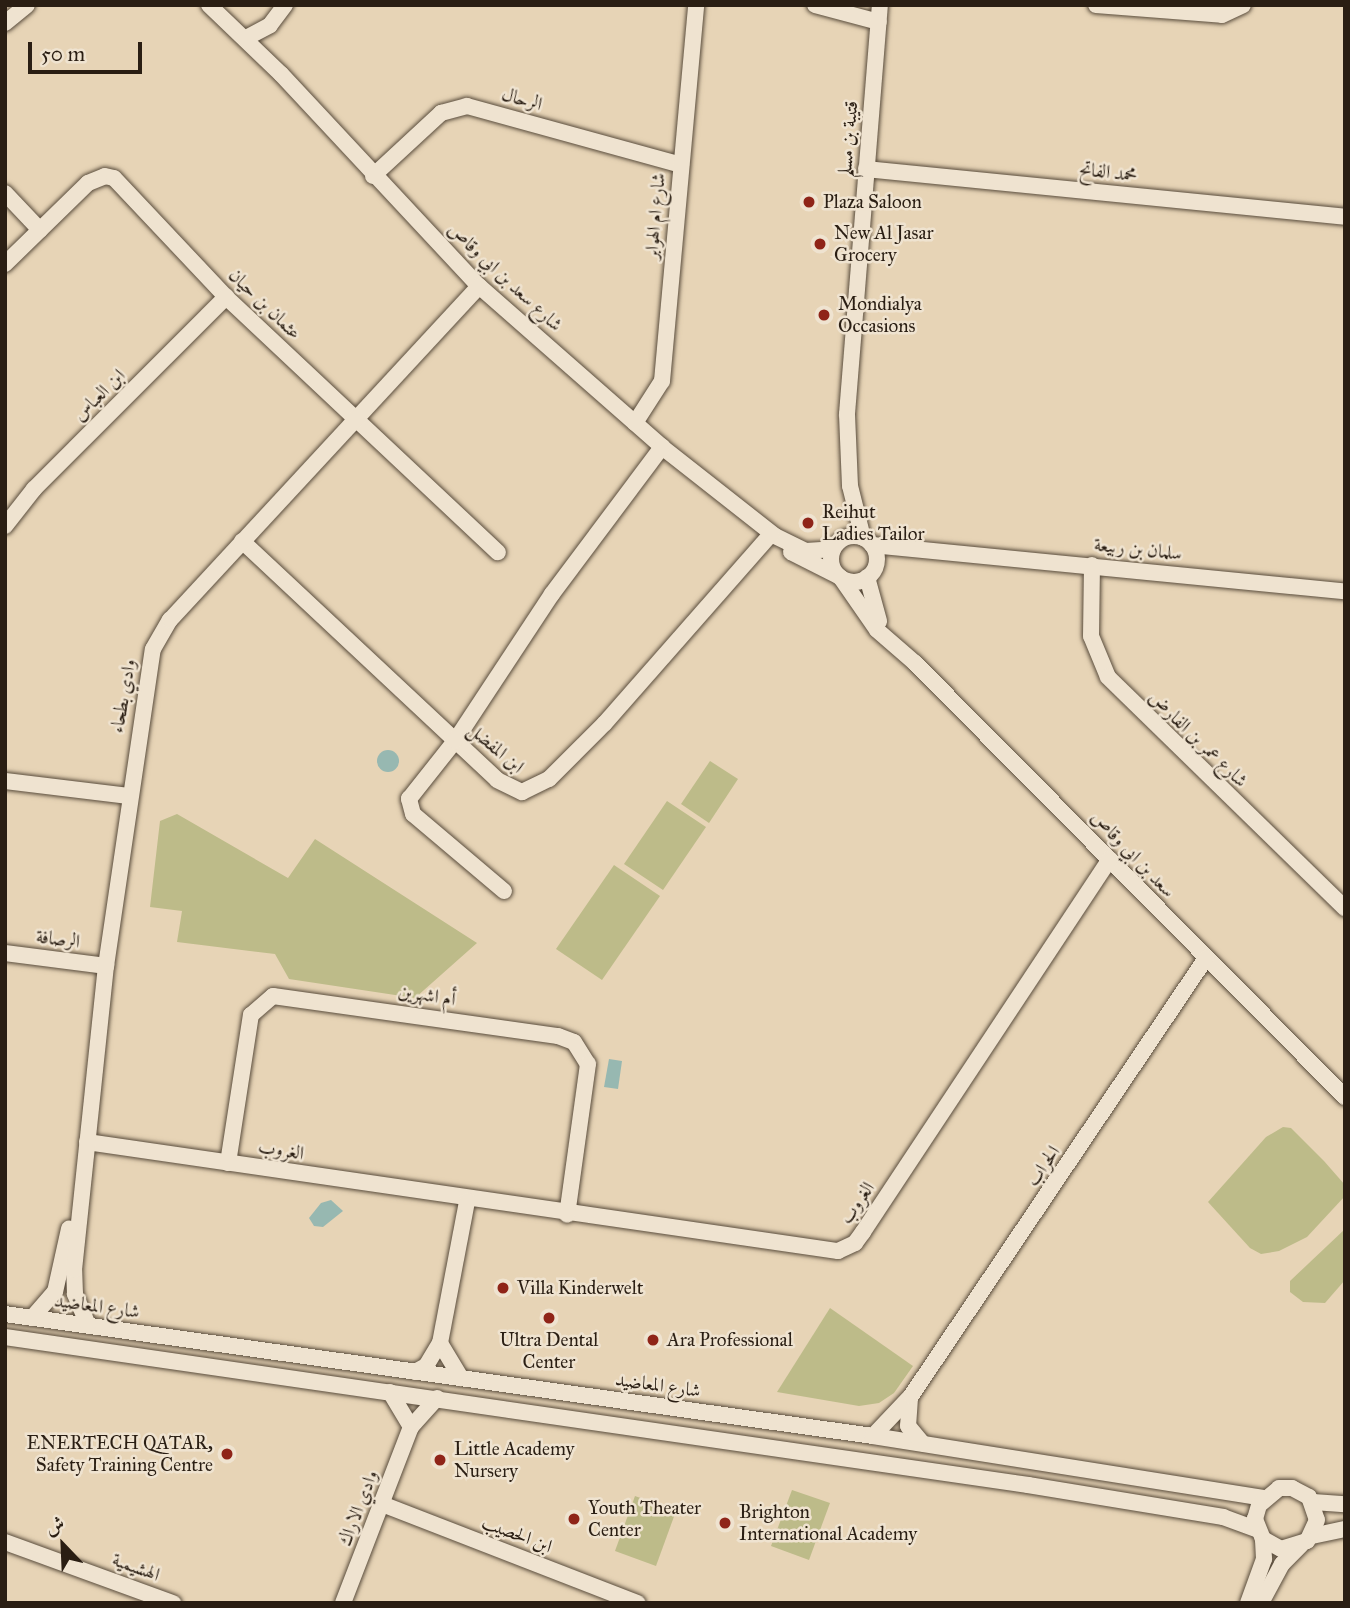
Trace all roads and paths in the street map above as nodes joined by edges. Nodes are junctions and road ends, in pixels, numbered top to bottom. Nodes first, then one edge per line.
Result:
1 (209, 5) edge
2 (224, 5) edge
3 (285, 5) edge
4 (696, 5) edge
5 (815, 5) edge
6 (1096, 5) edge
7 (1243, 5) edge
8 (23, 7) edge
9 (879, 13) edge
10 (231, 22) junction
11 (5, 23) edge
12 (246, 38) junction
13 (681, 165) junction
14 (866, 169) junction
15 (373, 176) junction
16 (5, 193) edge
17 (1345, 217) edge
18 (40, 230) junction
19 (5, 264) edge
20 (478, 286) junction
21 (226, 297) junction
22 (355, 420) junction
23 (635, 423) junction
24 (662, 447) junction
25 (849, 486) junction
26 (5, 526) edge
27 (773, 535) junction
28 (243, 541) junction
29 (867, 542) junction
30 (836, 546) junction
31 (498, 552) dead end
32 (927, 553) junction
33 (1092, 565) junction
34 (871, 573) junction
35 (841, 578) junction
36 (1345, 591) edge
37 (891, 641) junction
38 (455, 741) junction
39 (5, 781) edge
40 (129, 796) junction
41 (1110, 859) junction
42 (504, 891) dead end
43 (1345, 908) edge
44 (5, 953) edge
45 (1206, 958) junction
46 (106, 967) junction
47 (1345, 1097) edge
48 (87, 1147) junction
49 (228, 1163) junction
50 (467, 1201) junction
51 (567, 1215) junction
52 (5, 1314) edge
53 (32, 1318) junction
54 (88, 1325) junction
55 (5, 1337) edge
56 (440, 1343) junction
57 (415, 1372) junction
58 (461, 1378) junction
59 (390, 1392) junction
60 (911, 1395) junction
61 (437, 1398) junction
62 (411, 1427) junction
63 (873, 1436) junction
64 (923, 1444) junction
65 (1263, 1498) junction
66 (1313, 1502) junction
67 (382, 1504) junction
68 (1345, 1504) edge
69 (1345, 1529) edge
70 (1261, 1535) junction
71 (1307, 1541) junction
72 (5, 1542) edge
73 (173, 1603) edge
74 (343, 1603) edge
75 (638, 1603) edge
76 (1248, 1603) edge
77 (1261, 1603) edge

1 - 10 street, شارع سعد بن ابي وقاص
2 - 10 street, شارع سعد بن ابي وقاص
3 - 12 street
4 - 13 street, شارع ام الهوابر
5 - 9 street
6 - 7 street
8 - 11 street
9 - 14 street, قتيبة بن مسلم
10 - 12 street, شارع سعد بن ابي وقاص
12 - 15 street, شارع سعد بن ابي وقاص
13 - 15 street, الرحال
13 - 23 street, شارع ام الهوابر
14 - 17 street, محمد الفاتح
14 - 25 street, قتيبة بن مسلم
15 - 20 street, شارع سعد بن ابي وقاص
16 - 18 street
18 - 19 street, عثمان بن حيان
18 - 21 street, عثمان بن حيان
20 - 22 street, وادي بطحاء
20 - 23 street, شارع سعد بن ابي وقاص
21 - 22 street, عثمان بن حيان
21 - 26 street, ابن العباس
22 - 28 street, وادي بطحاء
22 - 31 street, عثمان بن حيان
23 - 24 street, شارع سعد بن ابي وقاص
24 - 27 street, شارع سعد بن ابي وقاص
24 - 38 street
25 - 29 street, قتيبة بن مسلم
25 - 30 street, قتيبة بن مسلم
27 - 30 street, شارع سعد بن ابي وقاص
27 - 35 street, شارع سعد بن ابي وقاص
27 - 38 street, ابن المفضل
28 - 38 street, ابن المفضل
28 - 40 street, وادي بطحاء
29 - 30 street
29 - 32 street, سلمان بن ربيعة
29 - 34 street
30 - 35 street
32 - 33 street, سلمان بن ربيعة
32 - 34 street, سلمان بن ربيعة
33 - 36 street, سلمان بن ربيعة
33 - 43 street, شارع عمر بن الفارض
34 - 35 street
34 - 37 street
35 - 37 street
37 - 41 street, سعد بن ابي وقاص
38 - 42 street
39 - 40 street
40 - 46 street, وادي بطحاء
41 - 45 street, سعد بن ابي وقاص
41 - 51 street, الغروب
44 - 46 street, الرصافة
45 - 47 street, سعد بن ابي وقاص
45 - 60 street, الحراب
46 - 48 street, وادي بطحاء
48 - 49 street, الغروب
48 - 53 street, وادي بطحاء
48 - 54 street, وادي بطحاء
49 - 50 street, الغروب
49 - 51 street, أم اشهرين
50 - 51 street, الغروب
50 - 56 street
52 - 53 street, شارع المعاضيد
53 - 54 street, شارع المعاضيد
54 - 57 street, شارع المعاضيد
55 - 59 street
56 - 57 street
56 - 58 street
57 - 58 street, شارع المعاضيد
58 - 63 street, شارع المعاضيد
59 - 61 street
59 - 62 street
60 - 63 street, الحراب
60 - 64 street
61 - 62 street, وادي الاراك
61 - 70 street
62 - 67 street, وادي الاراك
63 - 64 street, شارع المعاضيد
64 - 65 street, شارع المعاضيد
65 - 66 street
65 - 70 street
66 - 68 street
66 - 71 street
67 - 74 street, وادي الاراك
67 - 75 street, ابن الحصيب
69 - 71 street
70 - 71 street
70 - 76 street
71 - 77 street
72 - 73 street, الهشيمية

